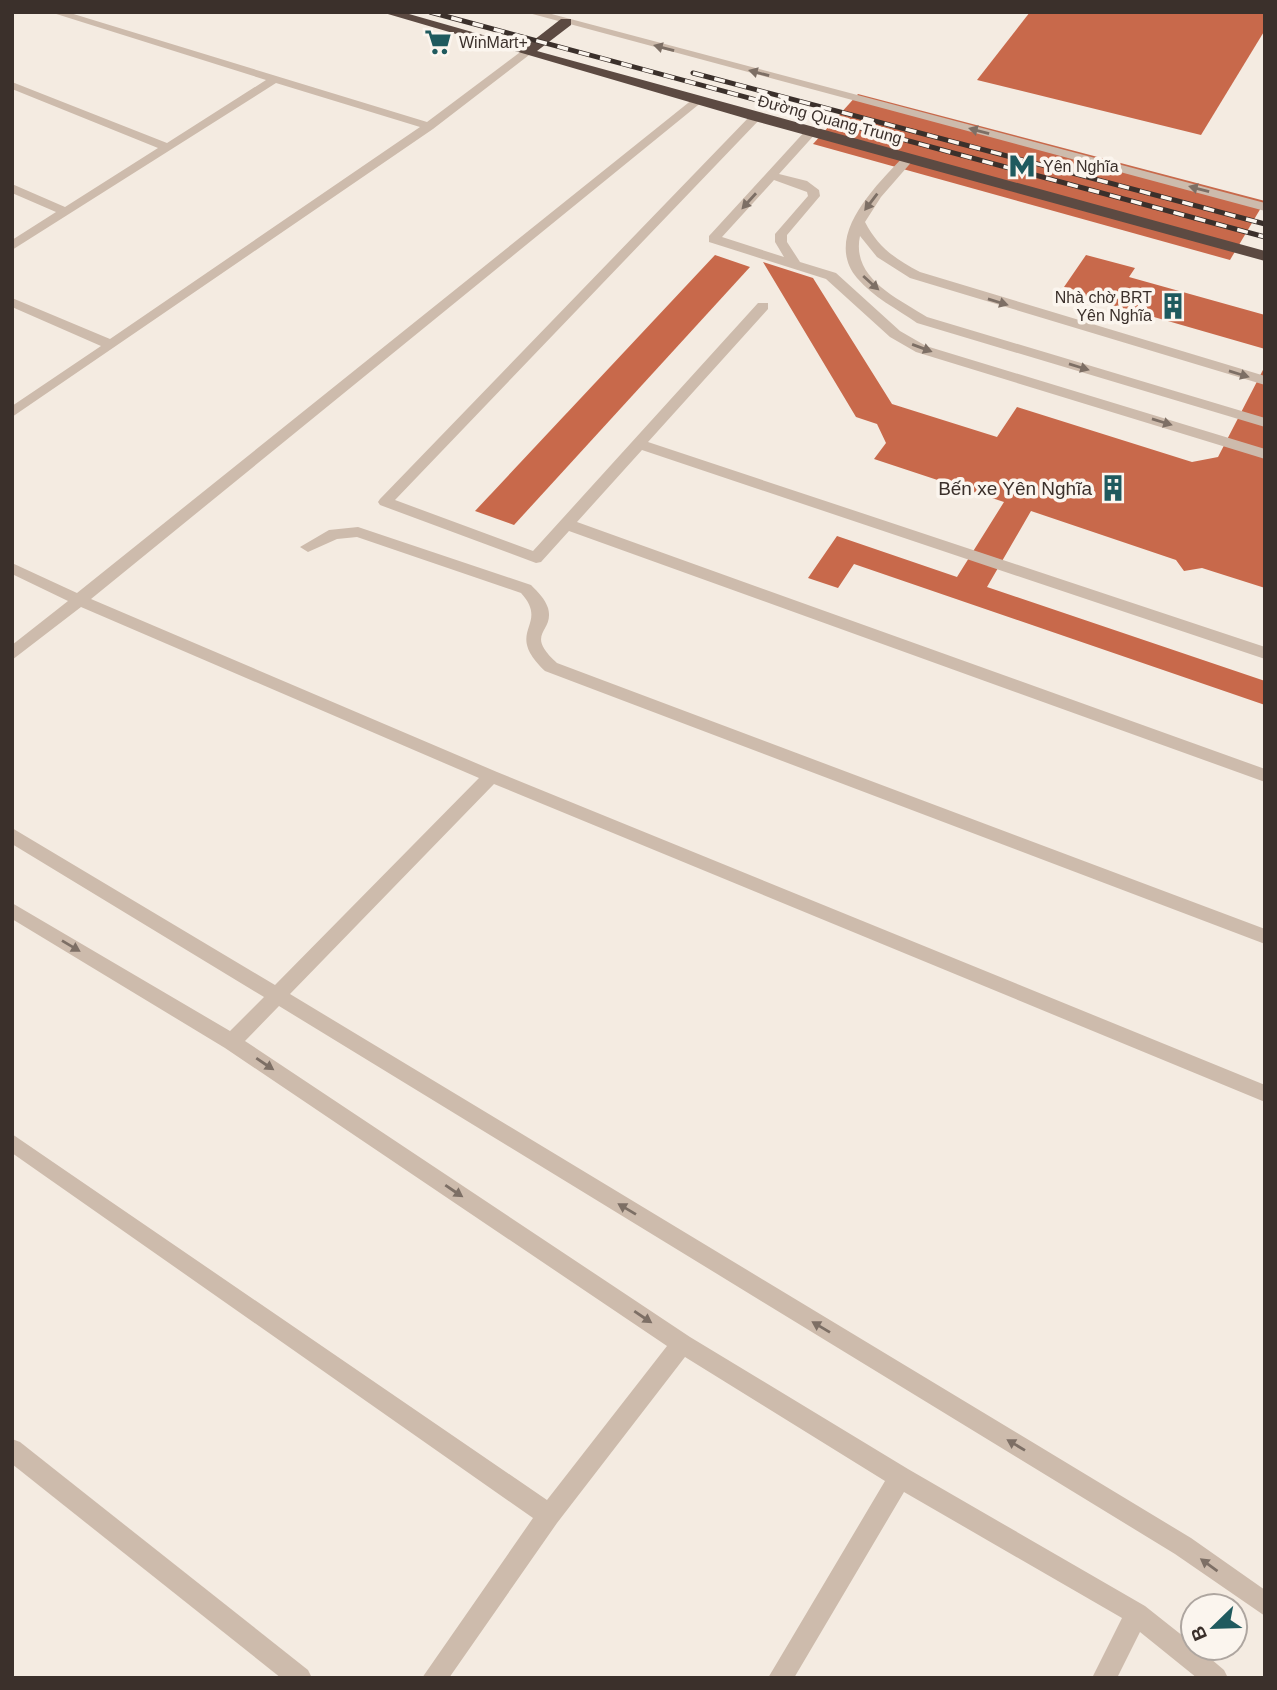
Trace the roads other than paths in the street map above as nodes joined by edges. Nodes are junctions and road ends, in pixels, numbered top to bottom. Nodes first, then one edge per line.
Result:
1 (54, 12) edge
2 (387, 12) edge
3 (530, 12) edge
4 (566, 22) junction
5 (527, 52) junction
6 (275, 79) junction
7 (12, 85) edge
8 (697, 101) junction
9 (757, 117) junction
10 (429, 126) junction
11 (811, 132) junction
12 (167, 148) junction
13 (909, 158) junction
14 (771, 176) junction
15 (12, 188) edge
16 (1265, 207) edge
17 (66, 212) junction
18 (859, 223) junction
19 (12, 246) edge
20 (1265, 256) edge
21 (795, 264) junction
22 (12, 302) edge
23 (763, 306) dead end
24 (111, 345) junction
25 (1265, 381) edge
26 (12, 413) edge
27 (1265, 423) edge
28 (639, 444) junction
29 (1265, 454) edge
30 (566, 524) junction
31 (309, 547) dead end
32 (12, 568) edge
33 (79, 600) junction
34 (1265, 653) edge
35 (12, 654) edge
36 (491, 776) junction
37 (1265, 776) edge
38 (12, 835) edge
39 (12, 910) edge
40 (1265, 937) edge
41 (278, 997) junction
42 (232, 1042) junction
43 (1265, 1094) edge
44 (12, 1142) edge
45 (682, 1344) junction
46 (12, 1450) edge
47 (900, 1477) junction
48 (550, 1515) junction
49 (1265, 1604) edge
50 (1137, 1614) junction
51 (300, 1678) edge
52 (434, 1678) edge
53 (780, 1678) edge
54 (1104, 1678) edge
55 (1216, 1678) edge

1 - 6 street
2 - 5 highway, Đường Quang Trung
3 - 4 street
4 - 5 highway
16 -> 4 street
5 - 8 highway, Đường Quang Trung
5 - 10 street
6 - 10 street
6 - 12 street
7 - 12 street
8 - 9 highway, Đường Quang Trung
8 - 33 street
9 - 11 highway, Đường Quang Trung
9 - 30 street
10 - 24 street
11 - 13 highway, Đường Quang Trung
11 - 14 street
12 - 17 street
13 -> 18 street
13 - 20 highway, Đường Quang Trung
14 - 21 street
14 -> 21 street
15 - 17 street
17 - 19 street
18 -> 25 street
18 -> 27 street
21 -> 29 street
22 - 24 street
23 - 28 street
24 - 26 street
28 - 30 street
28 - 34 street
30 - 37 street
31 - 40 street
32 - 33 street
33 - 35 street
33 - 36 street
36 - 41 street
36 - 43 street
38 - 41 street
39 -> 42 street
41 - 42 street
49 -> 41 street
42 -> 45 street
44 - 48 street
45 - 47 street
45 - 48 street
46 - 51 street
47 - 50 street
47 - 53 street
48 - 52 street
50 - 54 street
50 - 55 street

